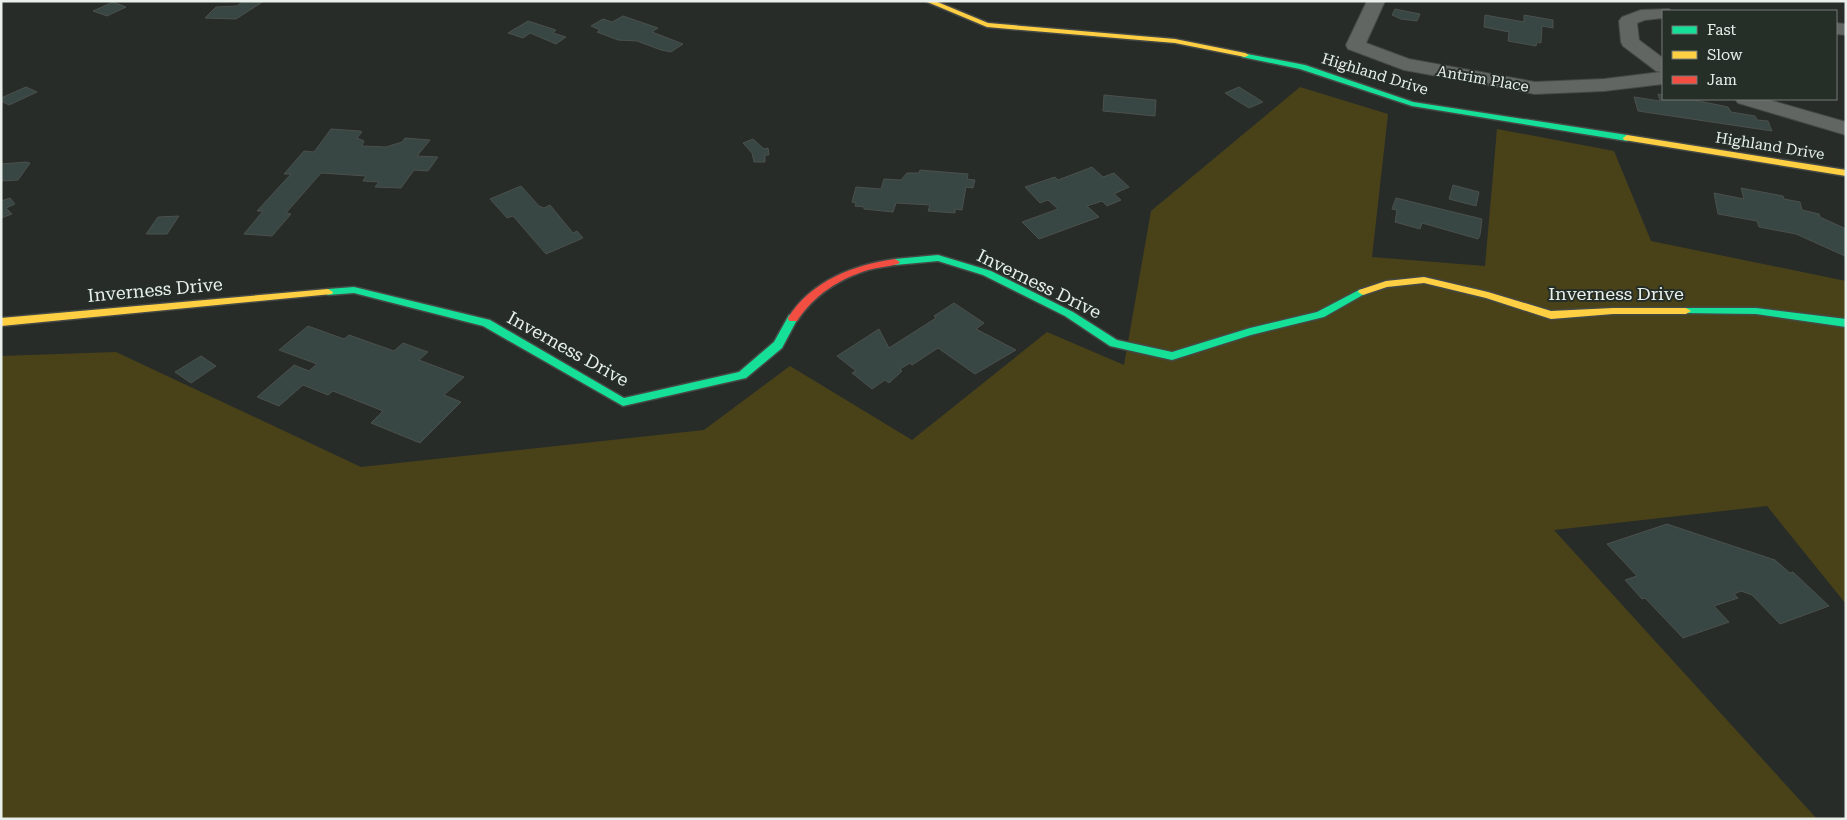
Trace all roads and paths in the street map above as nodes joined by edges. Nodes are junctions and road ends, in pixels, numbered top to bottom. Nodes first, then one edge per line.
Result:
1 (928, 1) edge
2 (1376, 1) edge
3 (1662, 13) edge
4 (1662, 66) edge
5 (1662, 78) edge
6 (1748, 100) edge
7 (1846, 129) edge
8 (1846, 173) edge
9 (1, 322) edge
10 (1846, 323) edge

1 - 8 street, Highland Drive
2 - 5 street, Antrim Place
3 - 4 street
6 - 7 street
9 - 10 street, Inverness Drive

